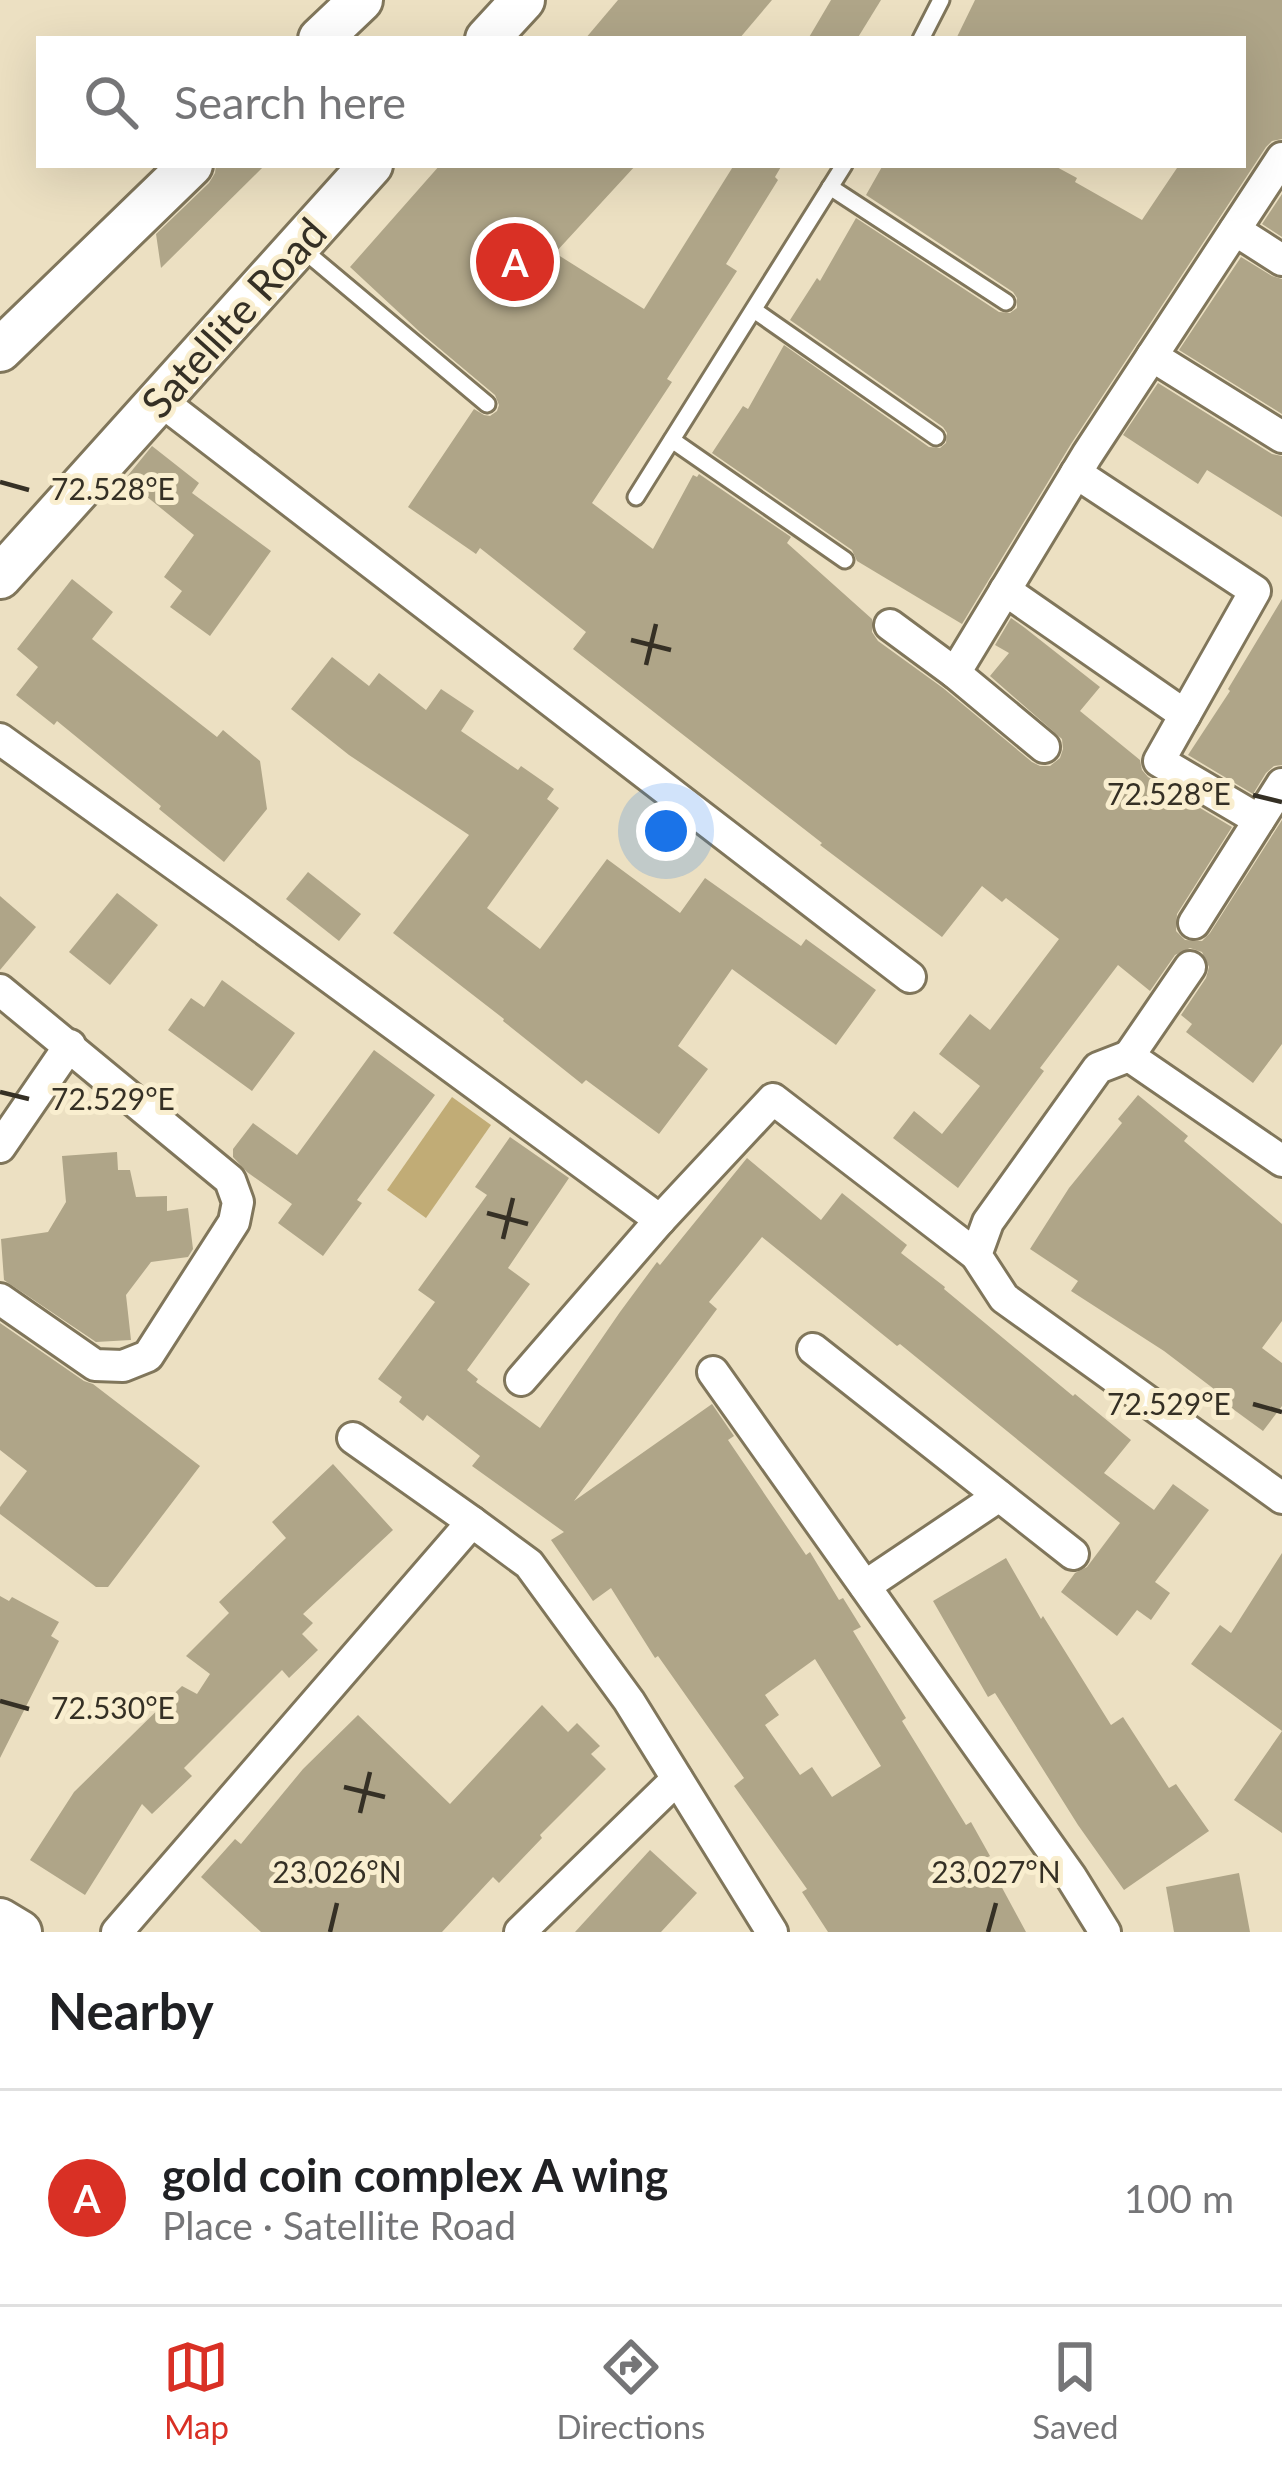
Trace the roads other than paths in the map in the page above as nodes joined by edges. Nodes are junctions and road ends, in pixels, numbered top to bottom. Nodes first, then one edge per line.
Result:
1 (361, 0) edge
2 (940, 0) edge
3 (323, 36) edge
4 (922, 36) edge
5 (1282, 158) edge
6 (188, 168) edge
7 (368, 168) edge
8 (842, 168) edge
9 (830, 187) junction
10 (1235, 230) junction
11 (298, 246) junction
12 (1282, 260) edge
13 (1006, 302) dead end
14 (754, 310) junction
15 (0, 350) edge
16 (1152, 356) junction
17 (161, 401) junction
18 (487, 404) dead end
19 (936, 437) dead end
20 (1282, 437) edge
21 (672, 440) junction
22 (1076, 473) junction
23 (636, 497) dead end
24 (845, 560) dead end
25 (0, 577) edge
26 (1005, 590) junction
27 (890, 625) dead end
28 (956, 673) junction
29 (1185, 715) junction
30 (0, 739) edge
31 (1044, 747) dead end
32 (1282, 784) edge
33 (1259, 820) junction
34 (1194, 923) dead end
35 (1190, 967) dead end
36 (910, 977) dead end
37 (0, 990) edge
38 (70, 1045) junction
39 (1129, 1056) junction
40 (0, 1147) edge
41 (1282, 1161) edge
42 (660, 1220) junction
43 (976, 1255) junction
44 (0, 1298) edge
45 (813, 1349) dead end
46 (713, 1372) dead end
47 (521, 1380) dead end
48 (353, 1438) dead end
49 (999, 1496) junction
50 (1282, 1498) edge
51 (472, 1522) junction
52 (1073, 1554) dead end
53 (865, 1586) junction
54 (677, 1779) junction
55 (0, 1920) edge
56 (20, 1932) edge
57 (117, 1932) edge
58 (520, 1932) edge
59 (772, 1932) edge
60 (1105, 1932) edge

1 - 3 main road
2 - 4 lane
5 - 10 street
6 - 15 main road
7 - 11 main road, Satellite Road
8 - 9 lane
9 - 13 lane
9 - 14 lane
10 - 12 street
10 - 16 street
11 - 17 main road, Satellite Road
11 - 18 lane
14 - 19 lane
14 - 21 lane
16 - 20 street
16 - 22 street
17 - 25 main road, Satellite Road
17 - 36 street
21 - 23 lane
21 - 24 lane
22 - 26 street
22 - 29 street
26 - 28 street
26 - 29 street
27 - 28 street
28 - 31 street
29 - 33 street
30 - 42 street
32 - 33 street
33 - 34 street
35 - 39 street
37 - 38 street
38 - 40 street
38 - 44 street
39 - 41 street
39 - 43 street
42 - 43 street
42 - 47 street
43 - 50 street
45 - 49 street
46 - 53 street
48 - 51 street
49 - 52 street
49 - 53 street
51 - 54 street
51 - 57 street
53 - 60 street
54 - 58 street
54 - 59 street
55 - 56 main road

